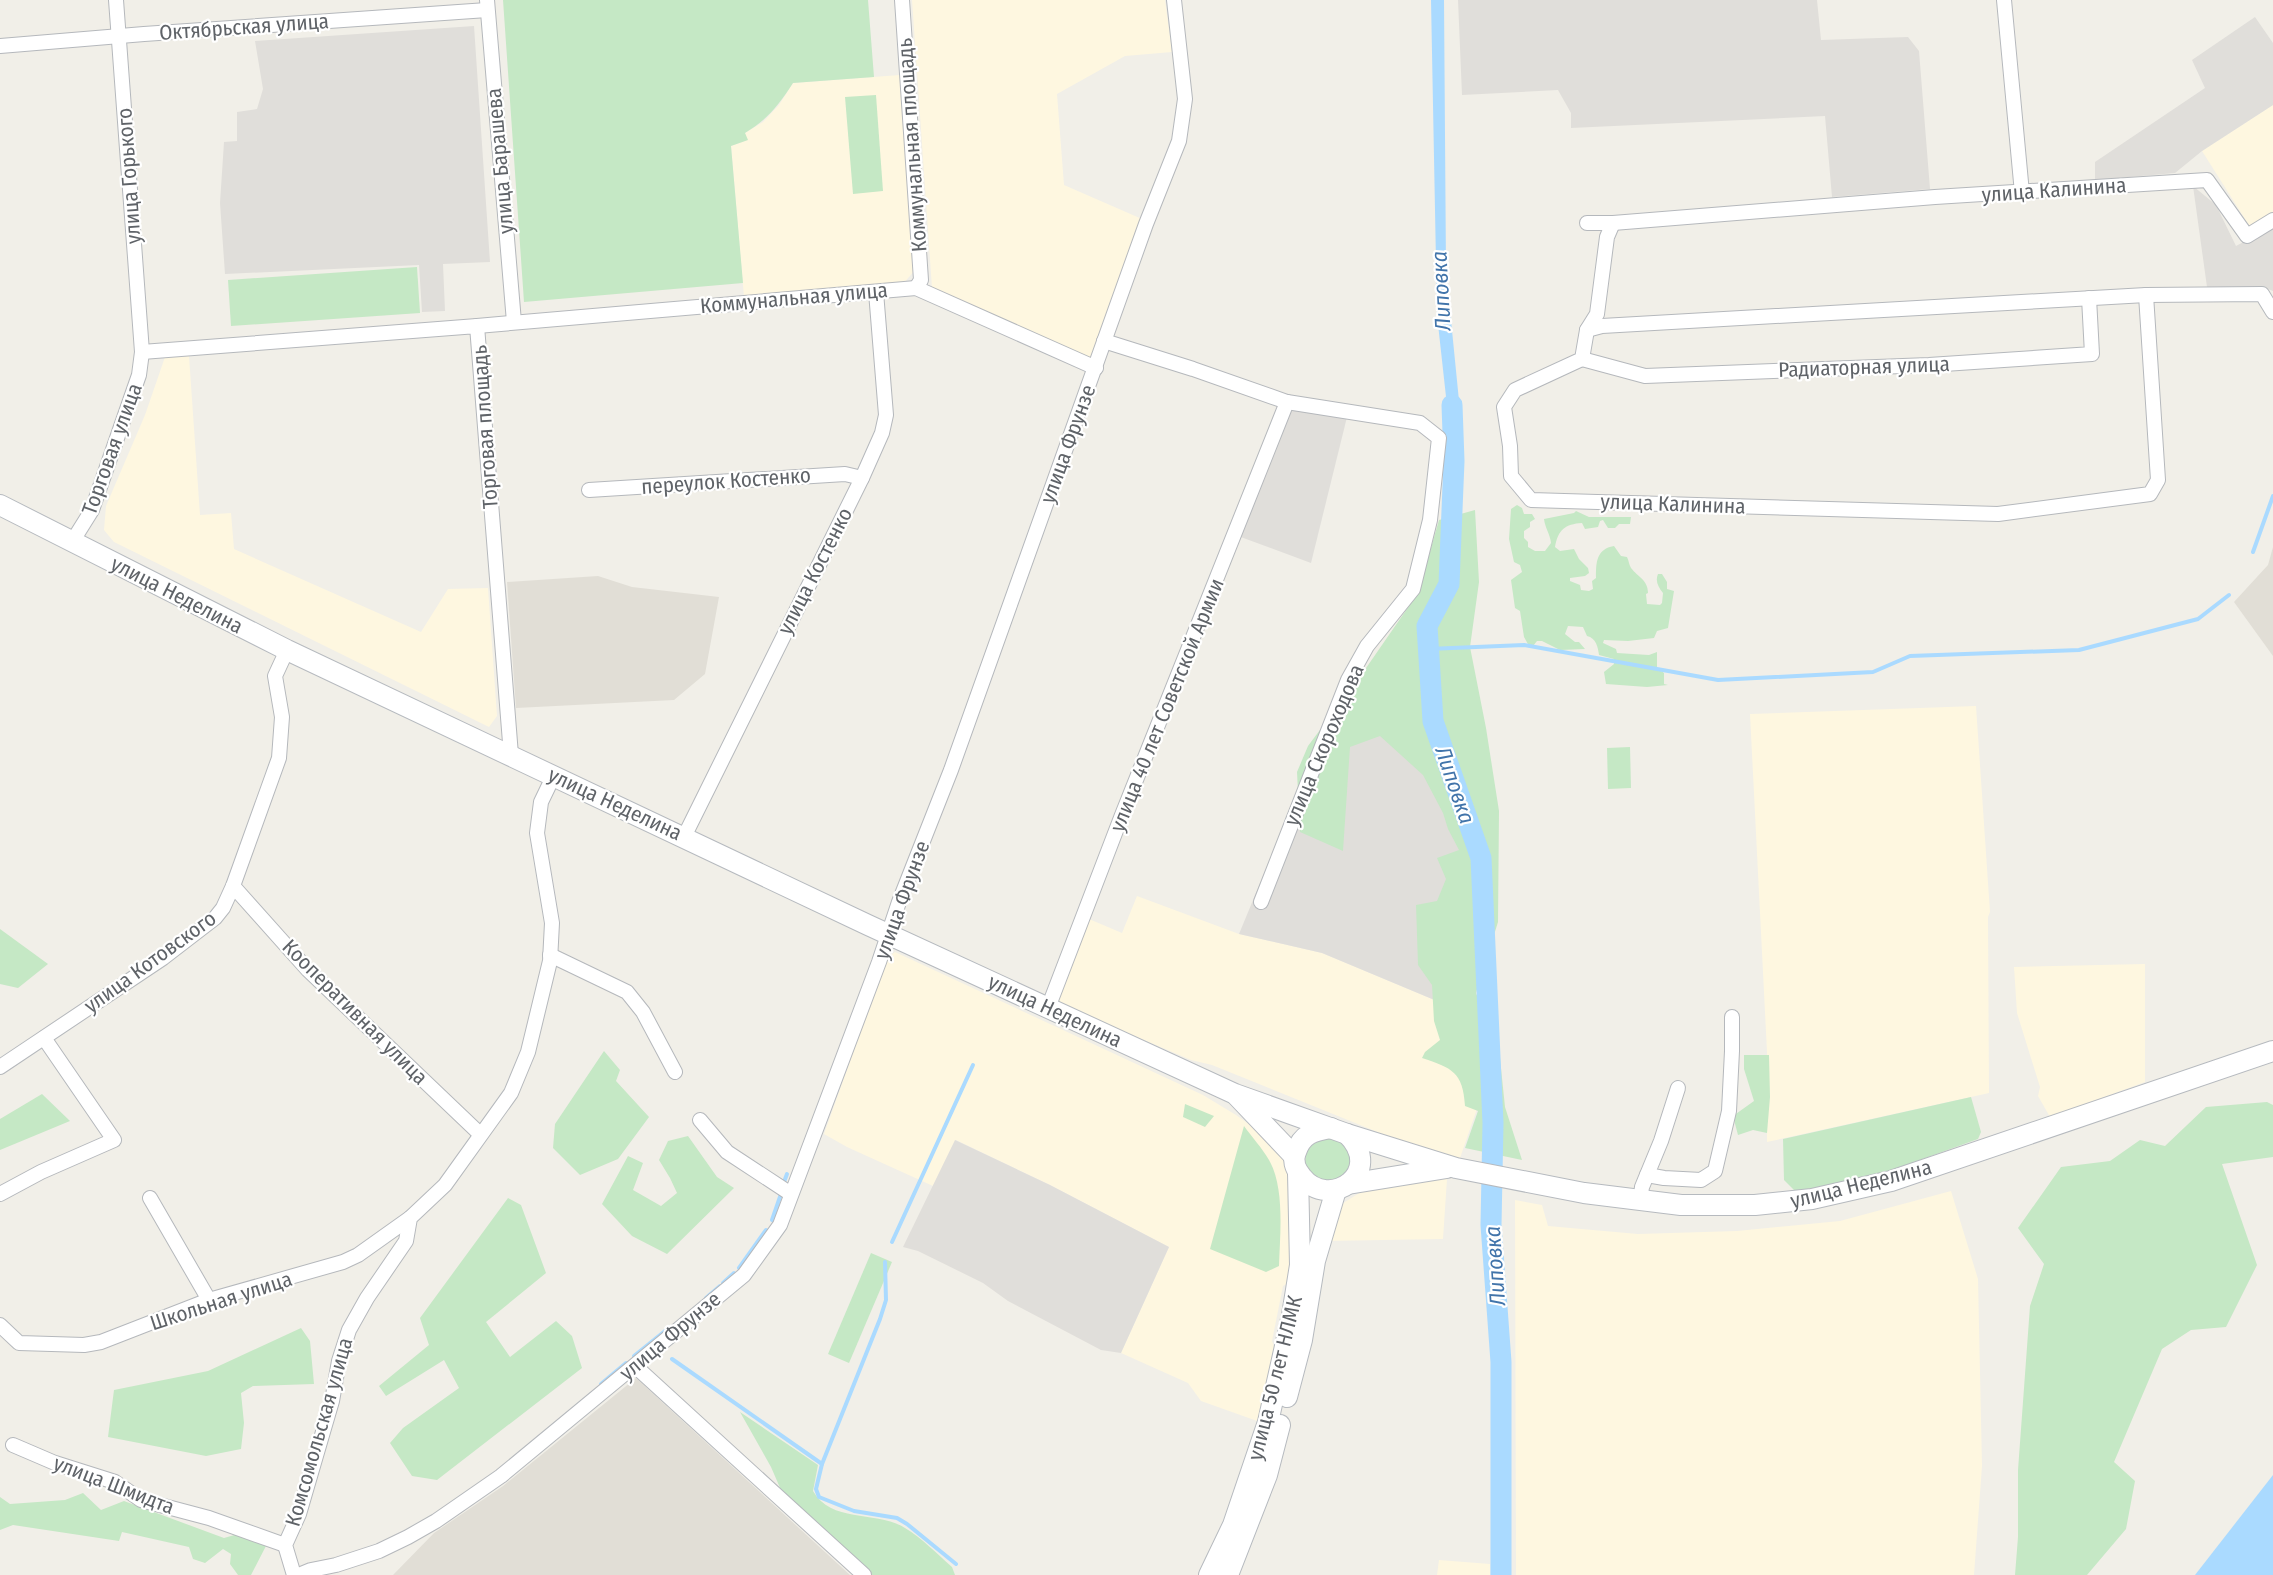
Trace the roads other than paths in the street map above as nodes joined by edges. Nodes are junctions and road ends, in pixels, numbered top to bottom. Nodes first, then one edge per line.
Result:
1 (116, 0) edge
2 (902, 0) edge
3 (1174, 0) edge
4 (2004, 0) edge
5 (487, 5) edge
6 (119, 37) junction
7 (0, 46) edge
8 (2022, 193) junction
9 (2273, 220) edge
10 (1587, 223) dead end
11 (1613, 223) junction
12 (916, 288) junction
13 (876, 292) junction
14 (2146, 295) junction
15 (2089, 298) junction
16 (2273, 312) edge
17 (514, 322) junction
18 (477, 326) junction
19 (1587, 330) junction
20 (1104, 341) junction
21 (142, 352) junction
22 (1582, 359) junction
23 (1096, 368) junction
24 (1287, 402) junction
25 (862, 478) junction
26 (589, 490) dead end
27 (0, 504) edge
28 (72, 542) junction
29 (287, 650) junction
30 (511, 755) junction
31 (554, 776) junction
32 (684, 837) junction
33 (233, 886) junction
34 (1262, 902) dead end
35 (887, 934) junction
36 (550, 955) junction
37 (1048, 1008) junction
38 (1732, 1017) dead end
39 (44, 1038) junction
40 (2273, 1047) edge
41 (2264, 1054) edge
42 (0, 1067) edge
43 (675, 1072) dead end
44 (1678, 1088) dead end
45 (1235, 1095) junction
46 (700, 1120) dead end
47 (1339, 1131) junction
48 (480, 1134) junction
49 (1296, 1165) junction
50 (1454, 1168) junction
51 (1647, 1175) junction
52 (1342, 1187) junction
53 (0, 1194) edge
54 (791, 1194) junction
55 (150, 1198) dead end
56 (1641, 1201) junction
57 (410, 1218) junction
58 (209, 1300) junction
59 (0, 1325) edge
60 (635, 1366) junction
61 (13, 1445) dead end
62 (285, 1545) junction
63 (337, 1570) edge
64 (294, 1575) edge
65 (299, 1575) edge
66 (864, 1575) edge
67 (1209, 1575) edge
68 (1228, 1575) edge

1 - 6 street, улица Горького
2 - 12 street, Коммунальная площадь
3 - 20 street, улица Фрунзе
4 - 8 street
5 - 6 street, Октябрьская улица
5 - 17 street, улица Барашева
6 - 7 street, Октябрьская улица
6 - 21 street, улица Горького
8 - 9 street, улица Калинина
8 - 11 street, улица Калинина
10 - 11 street, улица Калинина
11 - 19 street
12 - 13 street, Коммунальная улица
12 - 23 street, Коммунальная улица
13 - 17 street, Коммунальная улица
13 - 25 street, улица Костенко
14 - 15 street
14 - 16 street
14 - 22 street, улица Калинина
15 - 19 street
15 - 22 street, Радиаторная улица
17 - 18 street, Коммунальная улица
18 - 21 street, Торговая площадь
18 - 30 street, Торговая площадь
19 - 22 street
20 - 23 street, улица Фрунзе
20 - 24 street
21 - 28 street, Торговая улица
23 - 35 street, улица Фрунзе
24 - 34 street, улица Скороходова
24 - 37 street, улица 40 лет Советской Армии
25 - 26 street, переулок Костенко
25 - 32 street, улица Костенко
27 - 28 main road, улица Неделина
28 - 29 main road, улица Неделина
29 - 30 main road, улица Неделина
29 - 33 street, улица Котовского
30 - 31 main road, улица Неделина
31 - 32 main road, улица Неделина
31 - 36 street
32 - 35 main road, улица Неделина
33 - 39 street, улица Котовского
33 - 48 street, Кооперативная улица
35 - 37 main road, улица Неделина
35 - 54 street, улица Фрунзе
36 - 43 street
36 - 48 street
37 - 45 main road, улица Неделина
38 - 51 street
39 - 42 street, улица Котовского
39 - 53 street
40 - 41 main road, улица Неделина
41 - 56 main road, улица Неделина
44 - 51 street
45 - 47 main road, улица Неделина
45 - 49 main road
46 - 54 street
47 - 49 main road
47 - 50 main road, улица Неделина
47 - 52 main road
48 - 57 street
49 - 52 main road
49 - 67 main road, улица 50 лет НЛМК
50 - 52 main road
50 - 56 main road, улица Неделина
51 - 56 street
52 - 68 main road, улица 50 лет НЛМК
54 - 60 street, улица Фрунзе
55 - 58 street
57 - 58 street, Школьная улица
57 - 62 street, Комсомольская улица
58 - 59 street, Школьная улица
60 - 63 street, улица Фрунзе
60 - 66 street
61 - 62 street, улица Шмидта
62 - 64 street, Комсомольская улица
63 - 65 street, улица Фрунзе

